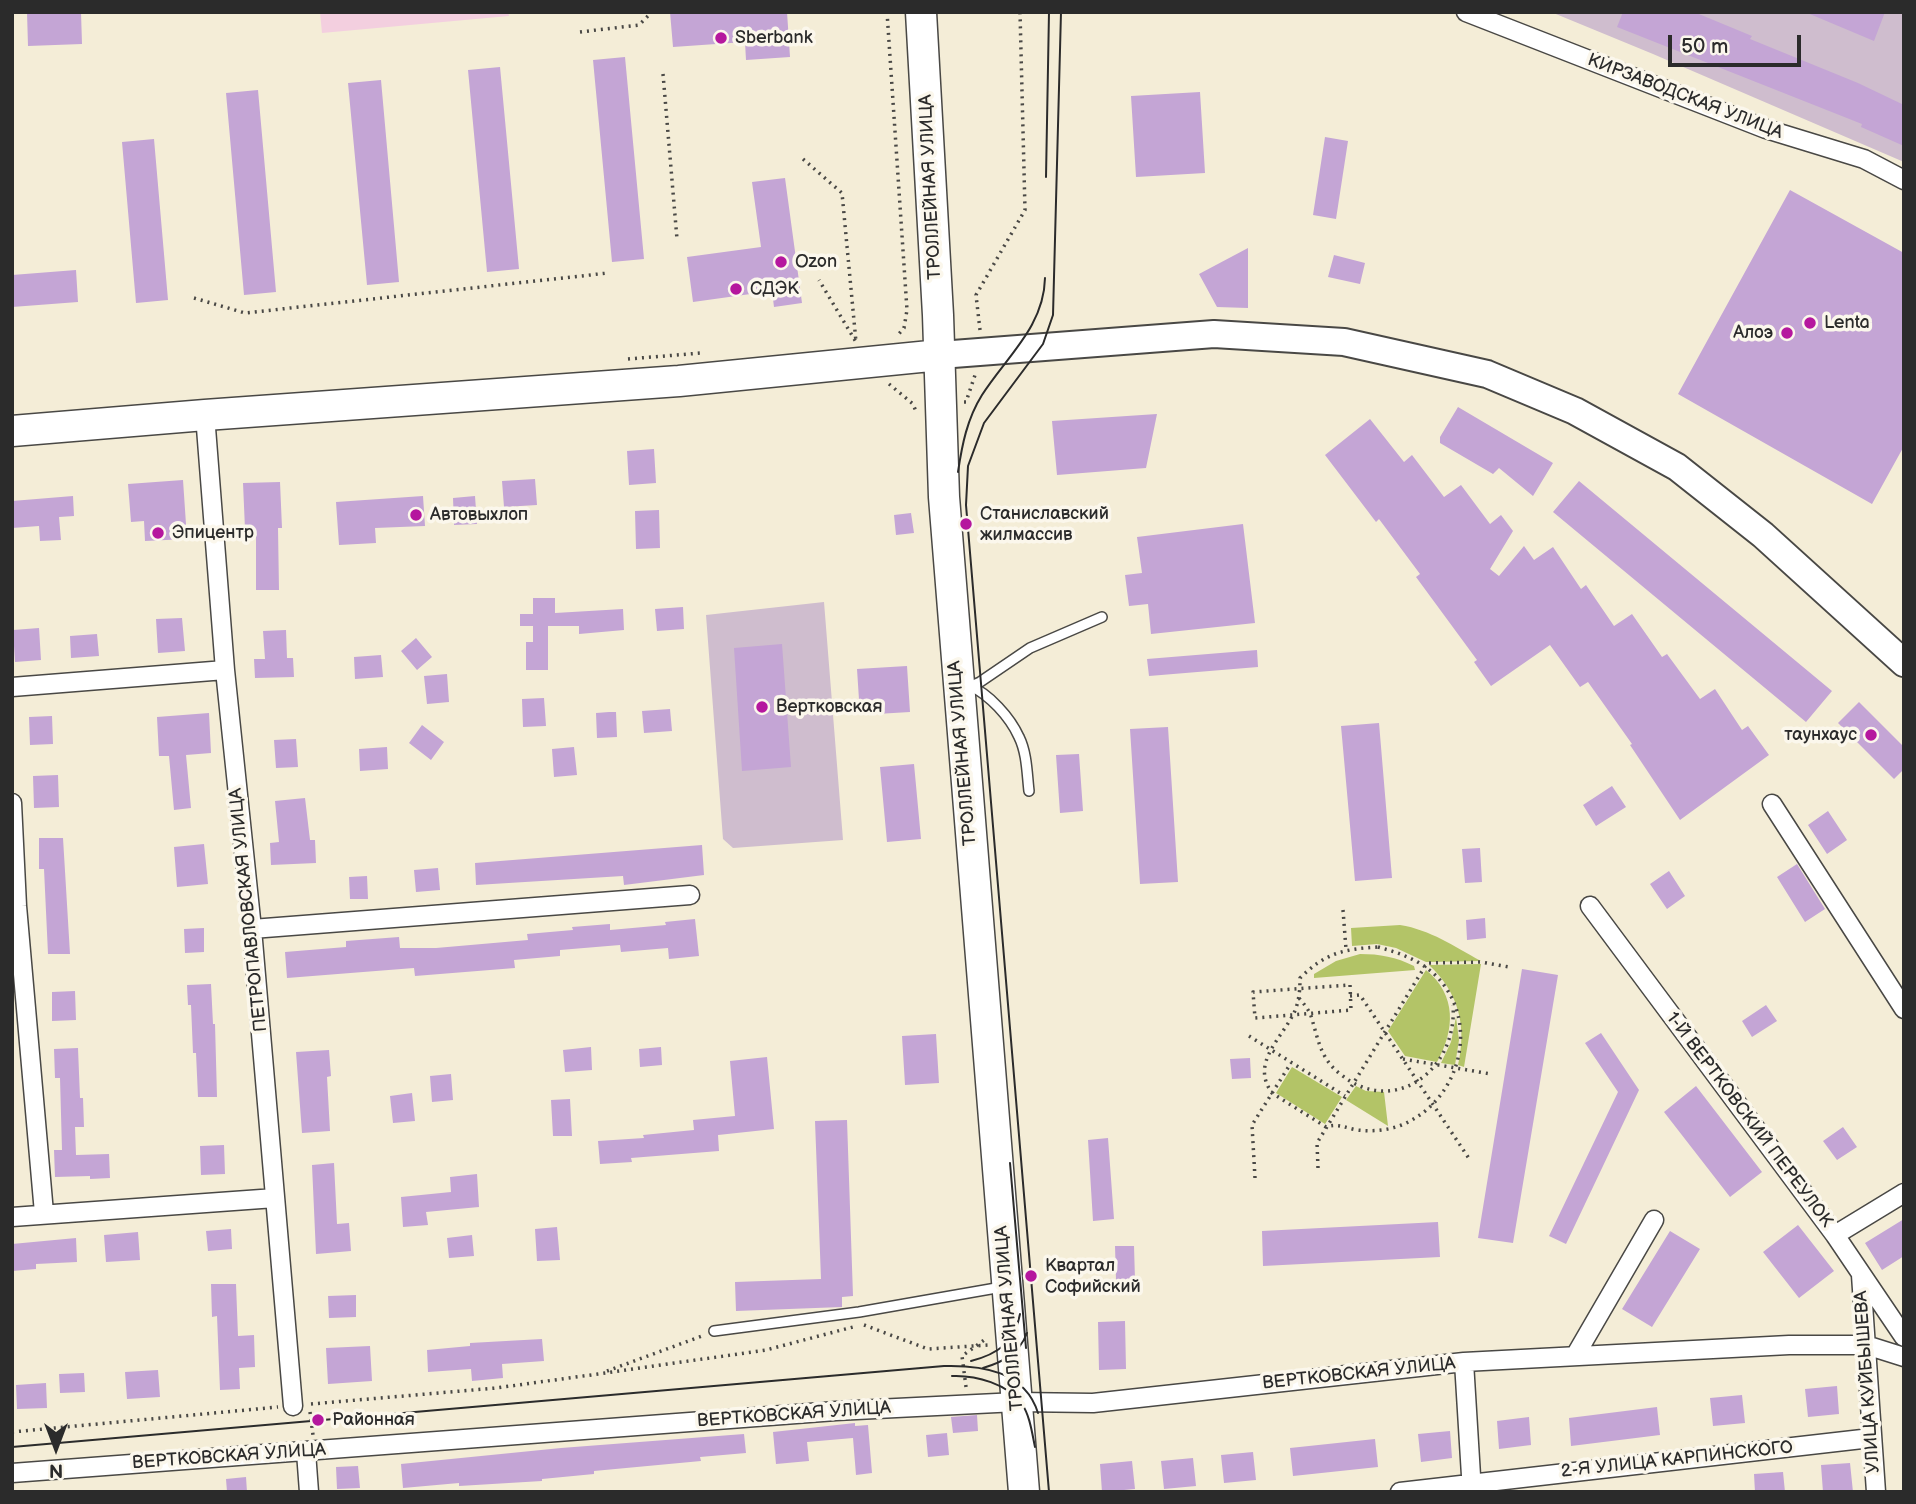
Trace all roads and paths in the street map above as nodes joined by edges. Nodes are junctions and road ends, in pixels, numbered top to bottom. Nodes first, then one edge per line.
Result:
1 (652, 12) edge
2 (887, 12) edge
3 (921, 12) edge
4 (1020, 12) edge
5 (1466, 12) edge
6 (580, 32) dead end
7 (663, 74) dead end
8 (803, 159) dead end
9 (1904, 180) edge
10 (677, 239) dead end
11 (607, 272) dead end
12 (820, 280) dead end
13 (976, 295) dead end
14 (194, 298) dead end
15 (893, 340) dead end
16 (856, 342) junction
17 (868, 342) dead end
18 (704, 353) dead end
19 (940, 355) junction
20 (621, 360) dead end
21 (205, 415) junction
22 (12, 431) edge
23 (1102, 618) dead end
24 (1904, 663) edge
25 (225, 670) junction
26 (964, 685) junction
27 (12, 687) edge
28 (1029, 791) dead end
29 (12, 803) edge
30 (1772, 804) dead end
31 (690, 895) dead end
32 (15, 906) edge
33 (1590, 906) dead end
34 (1343, 909) dead end
35 (252, 929) junction
36 (1346, 950) junction
37 (1425, 966) junction
38 (1509, 967) dead end
39 (1300, 989) junction
40 (18, 996) edge
41 (1350, 996) junction
42 (1299, 998) junction
43 (1452, 1000) junction
44 (1904, 1009) edge
45 (1311, 1013) junction
46 (1293, 1015) junction
47 (1385, 1032) junction
48 (1249, 1036) dead end
49 (1271, 1050) junction
50 (1402, 1059) junction
51 (1292, 1063) junction
52 (1437, 1065) junction
53 (1456, 1068) junction
54 (1491, 1074) dead end
55 (1418, 1082) junction
56 (1353, 1084) junction
57 (1272, 1093) junction
58 (1345, 1096) junction
59 (1433, 1105) junction
60 (1326, 1127) junction
61 (1470, 1160) dead end
62 (1318, 1168) dead end
63 (1255, 1178) dead end
64 (1904, 1193) edge
65 (275, 1198) junction
66 (44, 1213) junction
67 (12, 1217) edge
68 (1654, 1220) dead end
69 (1835, 1235) junction
70 (1860, 1272) junction
71 (1007, 1286) junction
72 (714, 1331) joint
73 (1904, 1337) edge
74 (1012, 1344) junction
75 (1866, 1345) junction
76 (1575, 1356) junction
77 (1904, 1357) edge
78 (1464, 1362) junction
79 (598, 1374) junction
80 (1017, 1402) junction
81 (301, 1405) junction
82 (12, 1432) edge
83 (1871, 1438) junction
84 (310, 1452) junction
85 (12, 1473) edge
86 (1472, 1488) edge
87 (309, 1492) edge
88 (1024, 1492) edge
89 (1400, 1492) edge
90 (1877, 1492) edge

1 - 6 path
2 - 15 path
3 - 19 main road, ТРОЛЛЕЙНАЯ УЛИЦА
4 - 13 path
5 - 9 street, КИРЗАВОДСКАЯ УЛИЦА
7 - 10 path
8 - 16 path
11 - 14 path
12 - 16 path
16 - 17 path
18 - 20 path
19 - 21 main road
19 - 24 main road
19 - 26 main road, ТРОЛЛЕЙНАЯ УЛИЦА
21 - 22 main road
21 - 25 street, ПЕТРОПАВЛОВСКАЯ УЛИЦА
23 - 26 lane
25 - 27 street
25 - 35 street, ПЕТРОПАВЛОВСКАЯ УЛИЦА
26 - 28 lane
26 - 71 main road, ТРОЛЛЕЙНАЯ УЛИЦА
29 - 32 street
30 - 44 street
31 - 35 street
32 - 40 street
33 - 69 street, 1-Й ВЕРТКОВСКИЙ ПЕРЕУЛОК
34 - 36 path
35 - 65 street, ПЕТРОПАВЛОВСКАЯ УЛИЦА
36 - 37 path
36 - 39 path
37 - 38 path
37 - 43 path
37 - 47 path
39 - 41 path
39 - 42 path
39 - 46 path
40 - 66 street
41 - 45 path
41 - 47 path
42 - 45 path
42 - 46 path
43 - 52 path
43 - 53 path
45 - 46 path
45 - 56 path
46 - 49 path
47 - 50 path
47 - 56 path
48 - 49 path
49 - 51 path
49 - 57 path
50 - 52 path
50 - 55 path
51 - 57 path
51 - 58 path
52 - 53 path
52 - 55 path
53 - 54 path
53 - 59 path
55 - 56 path
55 - 59 path
56 - 58 path
57 - 60 path
57 - 63 path
58 - 60 path
59 - 60 path
59 - 61 path
60 - 62 path
64 - 69 street
65 - 66 street
65 - 81 street, ПЕТРОПАВЛОВСКАЯ УЛИЦА
66 - 67 street
68 - 76 street
69 - 70 street, 1-Й ВЕРТКОВСКИЙ ПЕРЕУЛОК
70 - 73 street, 1-Й ВЕРТКОВСКИЙ ПЕРЕУЛОК
70 - 75 street, УЛИЦА КУЙБЫШЕВА
71 - 72 lane
71 - 74 main road, ТРОЛЛЕЙНАЯ УЛИЦА
72 - 79 path
74 - 79 path
74 - 80 main road, ТРОЛЛЕЙНАЯ УЛИЦА
75 - 76 street, ВЕРТКОВСКАЯ УЛИЦА
75 - 77 street, ВЕРТКОВСКАЯ УЛИЦА
75 - 83 street, УЛИЦА КУЙБЫШЕВА
76 - 78 street, ВЕРТКОВСКАЯ УЛИЦА
78 - 80 street, ВЕРТКОВСКАЯ УЛИЦА
78 - 86 street
79 - 81 path
80 - 84 street, ВЕРТКОВСКАЯ УЛИЦА
80 - 88 main road, ТРОЛЛЕЙНАЯ УЛИЦА
81 - 82 path
81 - 84 path
83 - 86 street, 2-Я УЛИЦА КАРПИНСКОГО
83 - 90 street, УЛИЦА КУЙБЫШЕВА
84 - 85 street, ВЕРТКОВСКАЯ УЛИЦА
84 - 87 street
86 - 89 street, 2-Я УЛИЦА КАРПИНСКОГО

